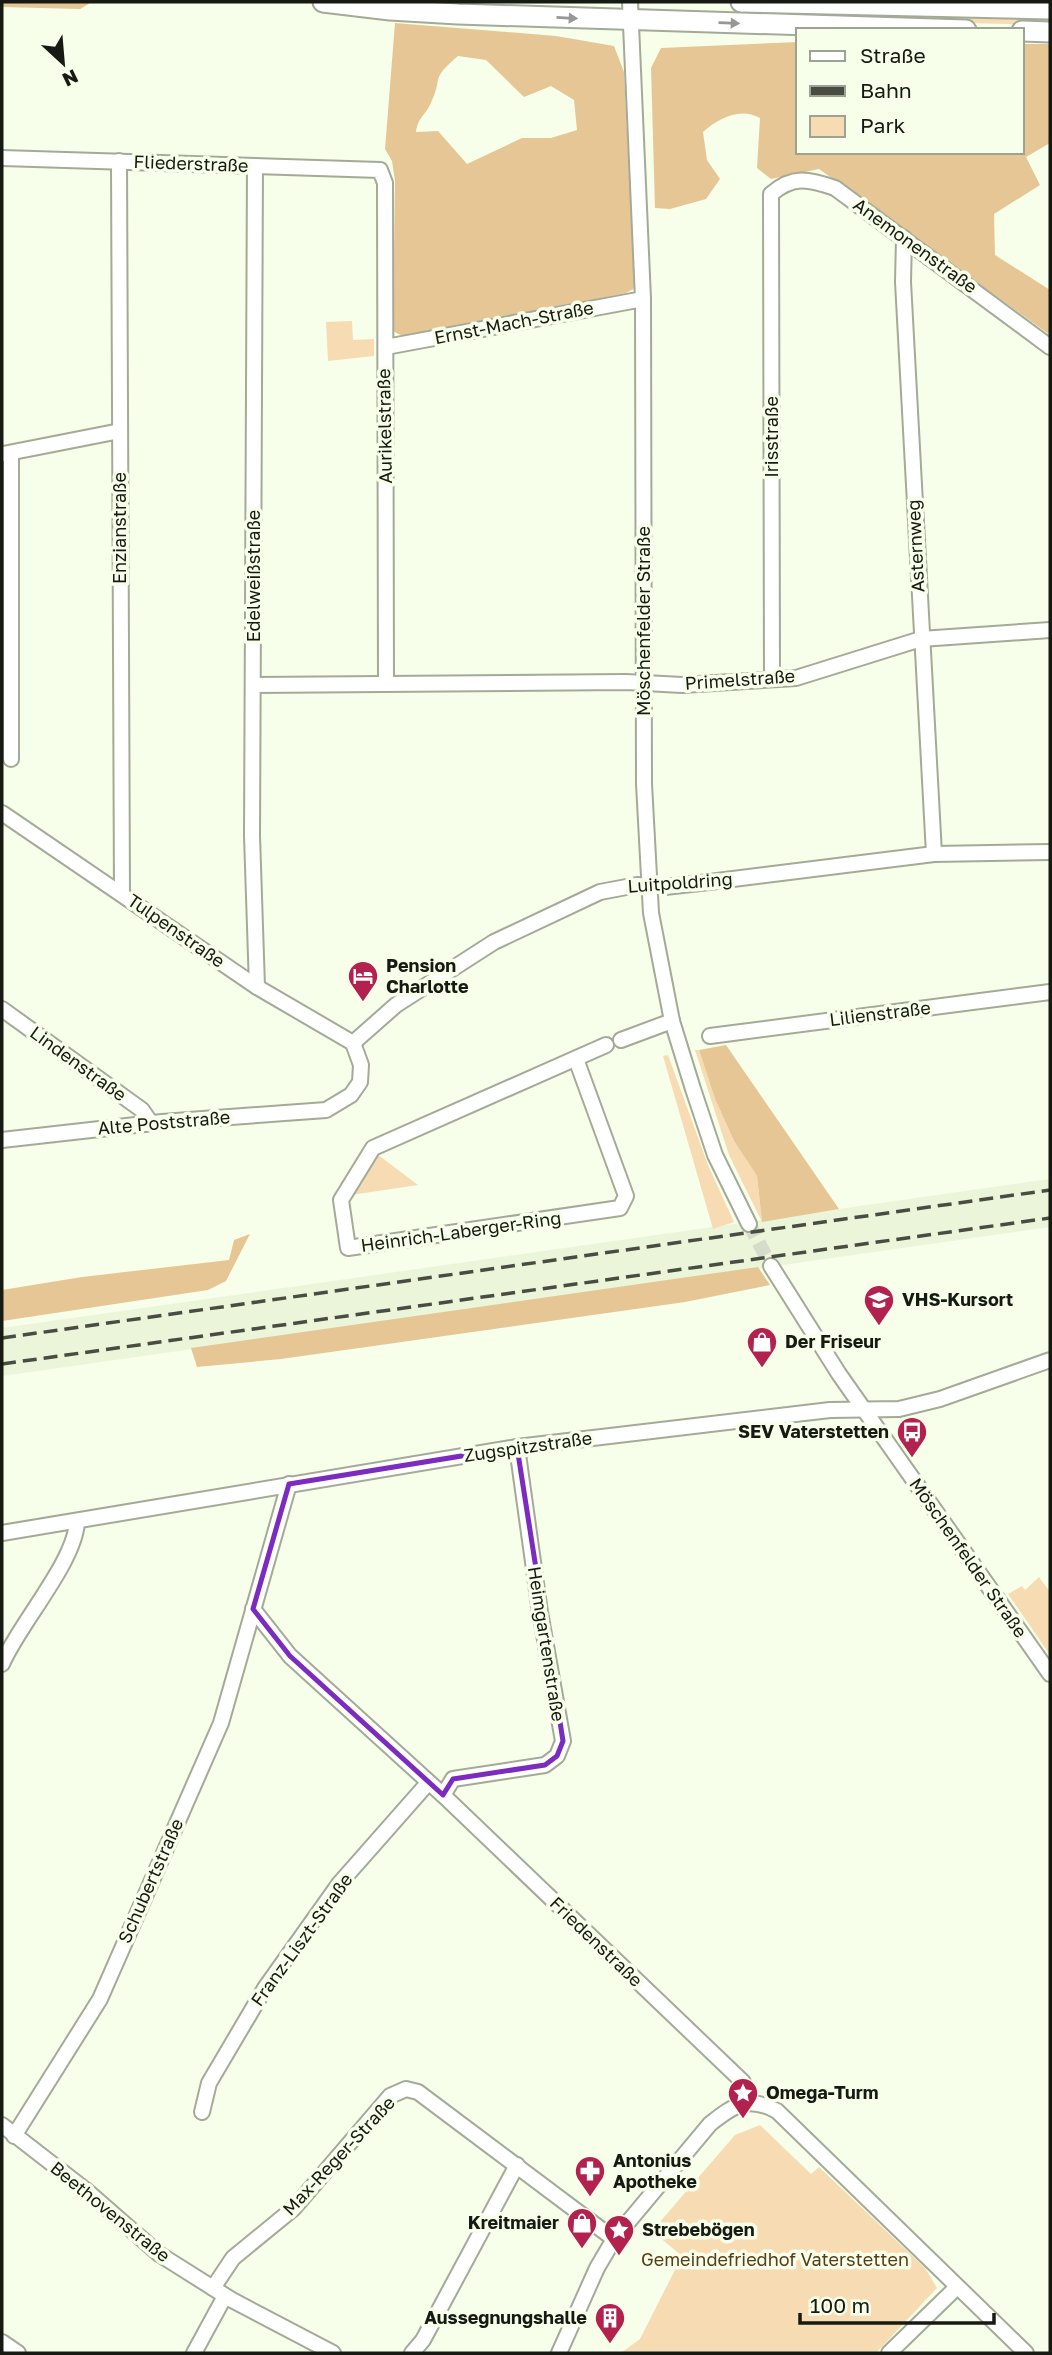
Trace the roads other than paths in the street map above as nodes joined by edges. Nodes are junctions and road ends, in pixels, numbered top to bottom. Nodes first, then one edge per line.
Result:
1 (323, 2) edge
2 (741, 2) edge
3 (1050, 9) edge
4 (631, 11) edge
5 (931, 28) edge
6 (1024, 31) edge
7 (1050, 32) edge
8 (2, 158) edge
9 (119, 161) junction
10 (255, 166) junction
11 (380, 170) joint
12 (771, 194) joint
13 (904, 237) junction
14 (643, 299) junction
15 (1050, 346) edge
16 (386, 347) junction
17 (120, 431) junction
18 (7, 454) edge
19 (1050, 630) edge
20 (921, 639) junction
21 (772, 679) junction
22 (644, 682) junction
23 (386, 683) junction
24 (255, 685) junction
25 (11, 759) dead end
26 (2, 813) edge
27 (1050, 852) edge
28 (934, 854) junction
29 (649, 886) junction
30 (122, 894) junction
31 (257, 987) junction
32 (1050, 992) edge
33 (2, 1009) edge
34 (672, 1021) junction
35 (710, 1036) dead end
36 (621, 1040) dead end
37 (353, 1043) junction
38 (606, 1045) dead end
39 (576, 1059) junction
40 (152, 1123) junction
41 (2, 1140) edge
42 (749, 1224) tunnel mouth
43 (771, 1266) tunnel mouth
44 (1050, 1360) edge
45 (864, 1411) junction
46 (517, 1447) junction
47 (289, 1484) junction
48 (77, 1521) junction
49 (2, 1533) edge
50 (253, 1609) junction
51 (2, 1664) edge
52 (1050, 1674) edge
53 (428, 1783) junction
54 (443, 1795) junction
55 (742, 2104) junction
56 (202, 2112) dead end
57 (2, 2125) edge
58 (15, 2136) junction
59 (517, 2165) junction
60 (614, 2239) junction
61 (957, 2287) junction
62 (219, 2292) junction
63 (2, 2342) edge
64 (18, 2353) edge
65 (194, 2353) edge
66 (333, 2353) edge
67 (412, 2353) edge
68 (559, 2353) edge
69 (889, 2353) edge
70 (1026, 2353) edge

1 -> 4 main road
2 - 3 main road
4 -> 5 main road
4 - 14 street, Möschenfelder Straße
6 - 7 main road
8 - 9 street, Fliederstraße
9 - 10 street, Fliederstraße
9 - 17 street, Enzianstraße
10 - 11 street, Fliederstraße
10 - 24 street, Edelweißstraße
11 - 16 street, Aurikelstraße
12 - 13 street, Anemonenstraße
12 - 21 street, Irisstraße
13 - 15 street, Anemonenstraße
13 - 20 street, Asternweg
14 - 16 street, Ernst-Mach-Straße
14 - 22 street, Möschenfelder Straße
16 - 23 street, Aurikelstraße
17 - 18 street
17 - 30 street, Enzianstraße
18 - 25 street
19 - 20 street, Primelstraße
20 - 21 street, Primelstraße
20 - 28 street, Asternweg
21 - 22 street, Primelstraße
22 - 23 street, Primelstraße
22 - 29 street, Möschenfelder Straße
23 - 24 street, Primelstraße
24 - 31 street, Edelweißstraße
26 - 30 street, Tulpenstraße
27 - 28 street, Luitpoldring
28 - 29 street, Luitpoldring
29 - 34 street, Möschenfelder Straße
29 - 37 street, Luitpoldring
30 - 31 street, Tulpenstraße
31 - 37 street, Tulpenstraße
32 - 35 street, Lilienstraße
33 - 40 street, Lindenstraße
34 - 36 street
34 - 42 street, Möschenfelder Straße
37 - 40 street, Alte Poststraße
38 - 39 street, Heinrich-Laberger-Ring
39 - 39 street, Heinrich-Laberger-Ring
40 - 41 street, Alte Poststraße
43 - 45 street, Möschenfelder Straße
44 - 45 street, Zugspitzstraße
45 - 46 street, Zugspitzstraße
45 - 52 street, Möschenfelder Straße
46 - 47 street, Zugspitzstraße
46 - 54 street, Heimgartenstraße
47 - 48 street, Zugspitzstraße
47 - 50 street
48 - 49 street, Zugspitzstraße
48 - 51 street
50 - 53 street, Friedenstraße
50 - 58 street, Schubertstraße
53 - 54 street, Friedenstraße
53 - 56 street, Franz-Liszt-Straße
54 - 55 street, Friedenstraße
55 - 60 street
55 - 61 street
57 - 58 street, Beethovenstraße
58 - 62 street, Beethovenstraße
59 - 60 street, Max-Reger-Straße
59 - 62 street, Max-Reger-Straße
59 - 67 street
60 - 68 street
61 - 69 street
61 - 70 street
62 - 65 street
62 - 66 street, Beethovenstraße
63 - 64 street

